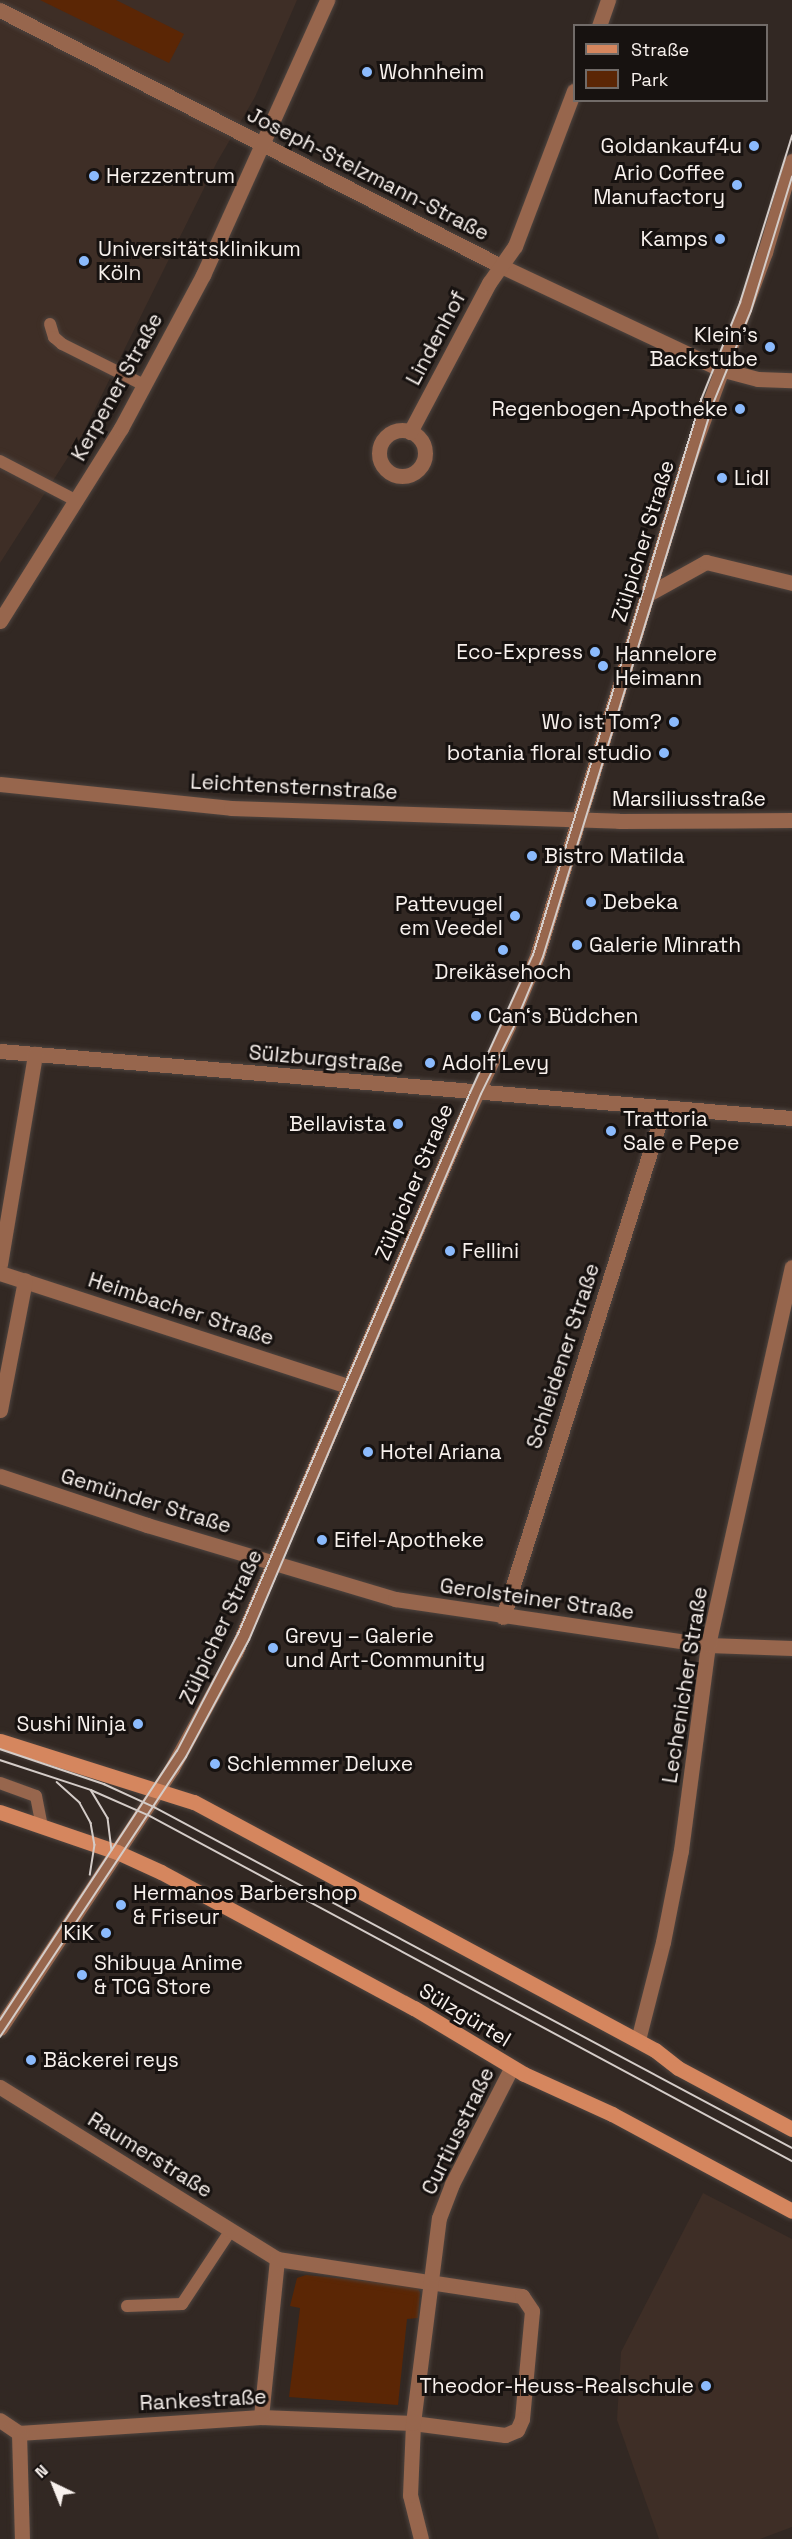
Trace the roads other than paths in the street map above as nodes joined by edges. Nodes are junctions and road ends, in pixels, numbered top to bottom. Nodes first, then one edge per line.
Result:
1 (327, 0) edge
2 (608, 0) edge
3 (0, 10) edge
4 (600, 24) edge
5 (573, 94) edge
6 (263, 143) junction
7 (792, 161) edge
8 (789, 178) edge
9 (501, 266) junction
10 (50, 324) dead end
11 (720, 369) junction
12 (792, 380) edge
13 (144, 385) junction
14 (410, 432) dead end
15 (0, 461) edge
16 (77, 501) junction
17 (792, 583) edge
18 (650, 593) junction
19 (0, 621) edge
20 (0, 784) edge
21 (584, 819) junction
22 (792, 820) edge
23 (0, 1052) edge
24 (35, 1054) junction
25 (475, 1093) junction
26 (664, 1108) junction
27 (792, 1118) edge
28 (0, 1264) edge
29 (792, 1267) edge
30 (0, 1273) edge
31 (25, 1280) junction
32 (348, 1386) junction
33 (0, 1410) edge
34 (0, 1476) edge
35 (278, 1564) junction
36 (503, 1617) junction
37 (708, 1646) junction
38 (792, 1648) edge
39 (0, 1741) edge
40 (0, 1783) edge
41 (158, 1790) junction
42 (0, 1812) edge
43 (42, 1826) junction
44 (117, 1852) junction
45 (2, 2020) edge
46 (638, 2040) junction
47 (512, 2067) junction
48 (0, 2087) edge
49 (792, 2129) edge
50 (792, 2211) edge
51 (231, 2230) junction
52 (277, 2259) junction
53 (433, 2284) junction
54 (127, 2306) dead end
55 (261, 2417) junction
56 (0, 2420) edge
57 (413, 2423) junction
58 (19, 2433) junction
59 (22, 2539) edge
60 (420, 2539) edge

1 - 6 street, Kerpener Straße
2 - 4 street
3 - 6 street, Joseph-Stelzmann-Straße
5 - 9 street, Lindenhof
6 - 9 street, Joseph-Stelzmann-Straße
6 - 13 street, Kerpener Straße
7 - 8 street, Zülpicher Straße
8 - 11 street, Zülpicher Straße
9 - 11 street, Joseph-Stelzmann-Straße
9 - 14 street, Lindenhof
10 - 13 lane
11 - 12 street, Joseph-Stelzmann-Straße
11 - 18 street, Zülpicher Straße
13 - 16 street, Kerpener Straße
15 - 16 lane
16 - 19 street, Kerpener Straße
17 - 18 street
18 - 21 street, Zülpicher Straße
20 - 21 street, Leichtensternstraße
21 - 22 street, Marsiliusstraße
21 - 25 street, Zülpicher Straße
23 - 24 street, Sülzburgstraße
24 - 25 street, Sülzburgstraße
24 - 28 street
25 - 26 street, Sülzburgstraße
25 - 32 street, Zülpicher Straße
26 - 27 street, Sülzburgstraße
26 - 36 street, Schleidener Straße
29 - 37 street, Lechenicher Straße
30 - 31 street, Heimbacher Straße
31 - 32 street, Heimbacher Straße
31 - 33 street
32 - 35 street, Zülpicher Straße
34 - 35 street, Gemünder Straße
35 - 36 street, Gerolsteiner Straße
35 - 41 street, Zülpicher Straße
36 - 37 street, Gerolsteiner Straße
37 - 38 street, Gerolsteiner Straße
37 - 46 street, Lechenicher Straße
39 - 41 main road
40 - 43 lane
41 - 44 street, Zülpicher Straße
41 - 46 main road
42 - 43 main road, Sülzgürtel
43 - 44 main road, Sülzgürtel
44 - 45 street, Zülpicher Straße
44 - 47 main road, Sülzgürtel
46 - 49 main road
47 - 50 main road, Sülzgürtel
47 - 53 street, Curtiusstraße
48 - 51 street, Raumerstraße
51 - 52 street, Raumerstraße
51 - 54 lane
52 - 53 street, Raumerstraße
52 - 55 street
53 - 57 street, Curtiusstraße
53 - 57 street
55 - 57 street, Rankestraße
55 - 58 street, Rankestraße
56 - 58 street
57 - 60 street, Curtiusstraße
58 - 59 street

